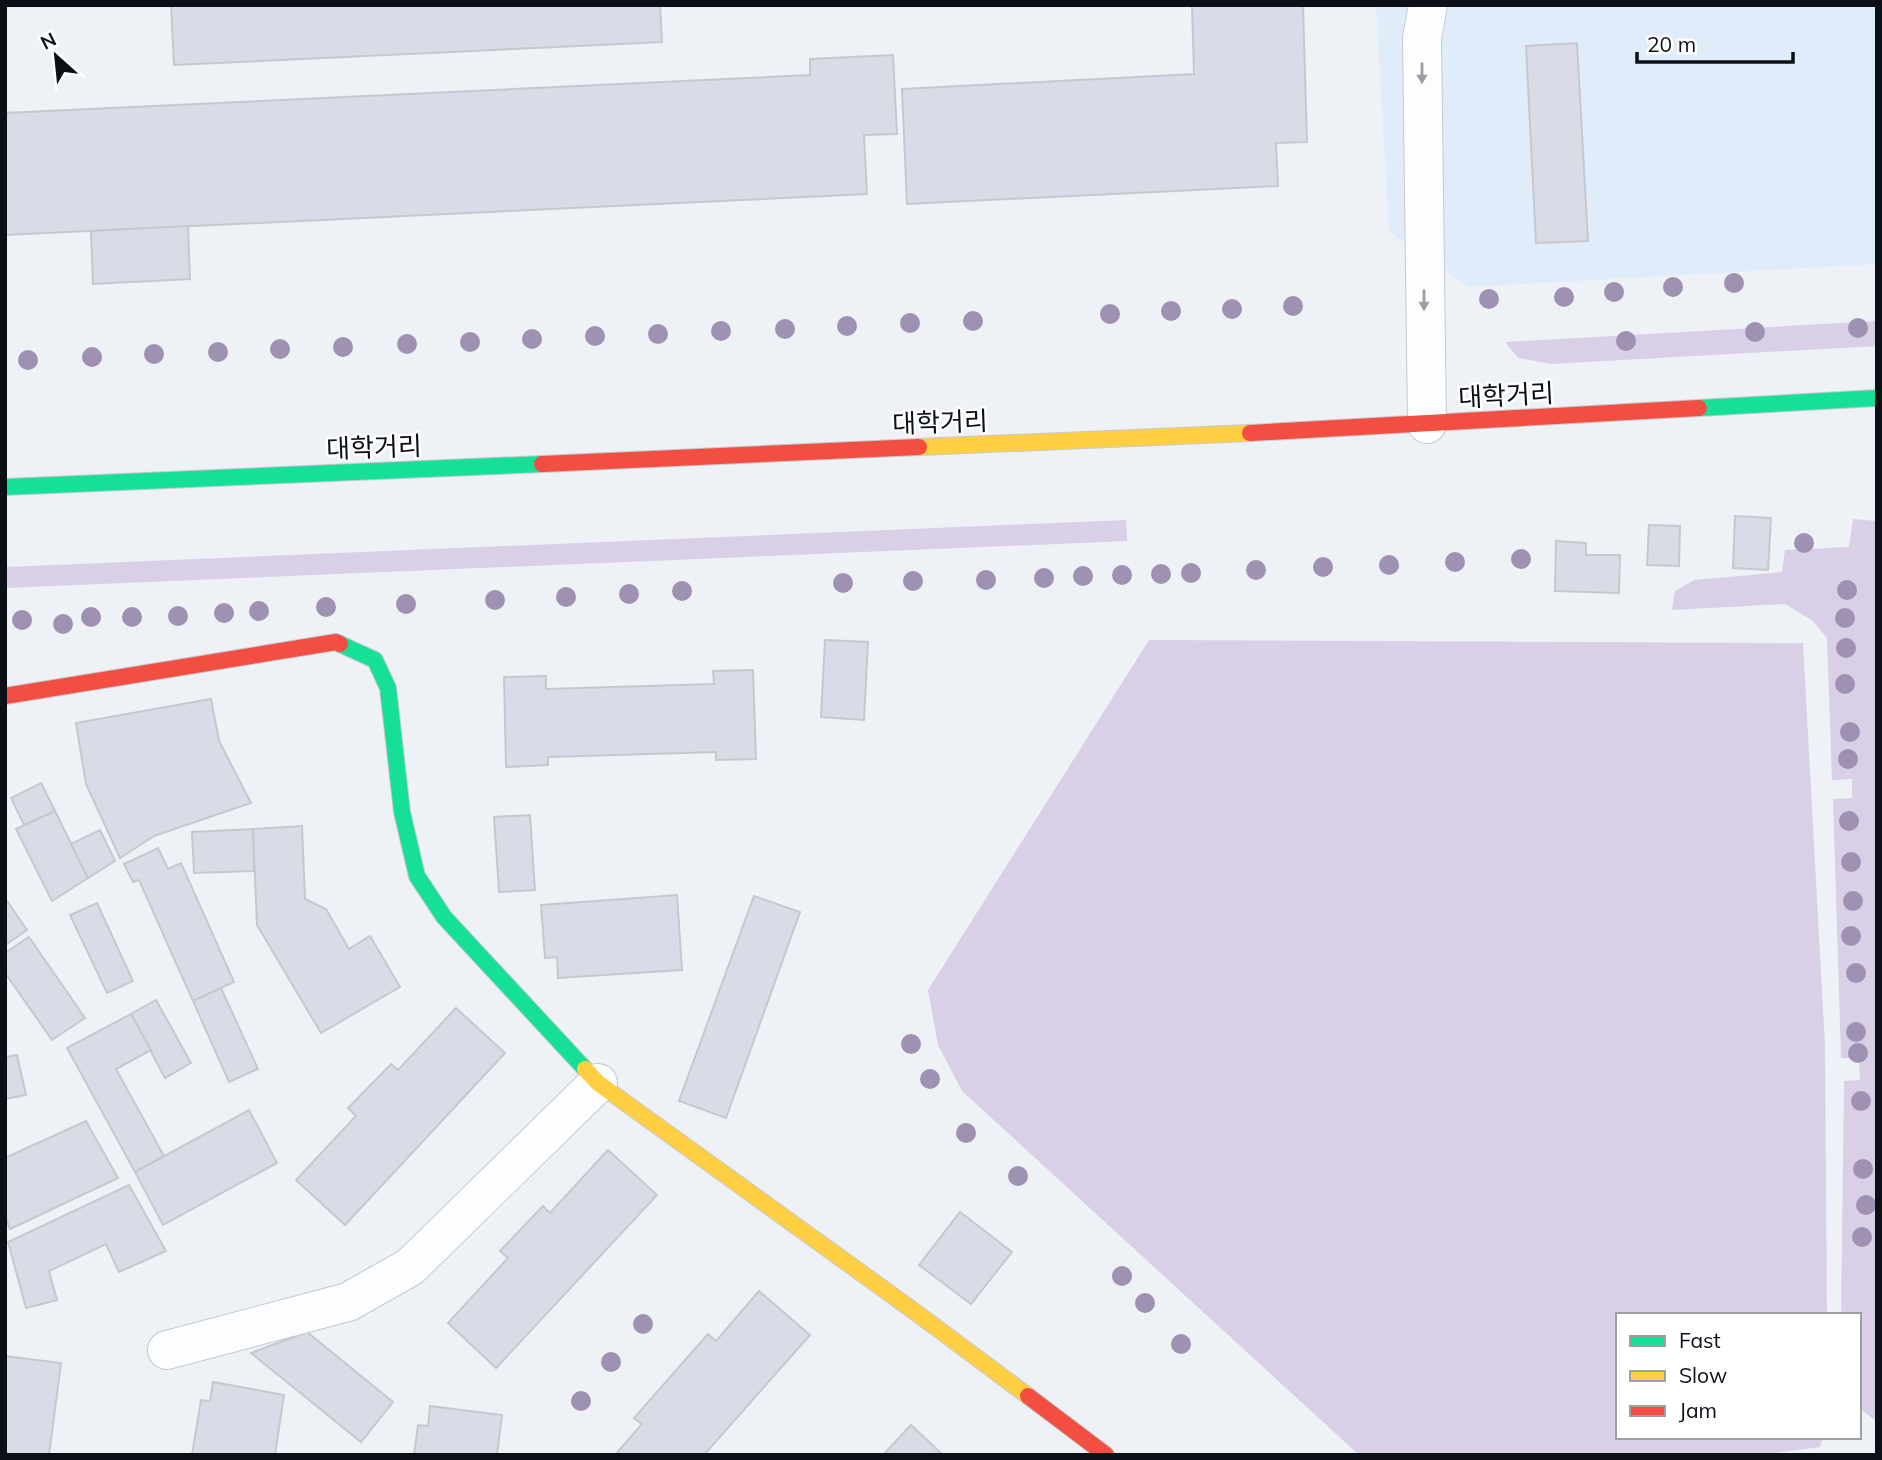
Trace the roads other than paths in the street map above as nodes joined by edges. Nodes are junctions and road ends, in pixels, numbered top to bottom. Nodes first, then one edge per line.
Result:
1 (1429, 5) edge
2 (1877, 398) edge
3 (1427, 424) junction
4 (5, 487) edge
5 (5, 696) edge
6 (598, 1083) junction
7 (167, 1350) dead end
8 (1106, 1455) edge

1 -> 3 street
2 - 3 main road, 대학거리
3 - 4 main road, 대학거리
5 - 6 main road
6 - 7 street
6 - 8 main road

